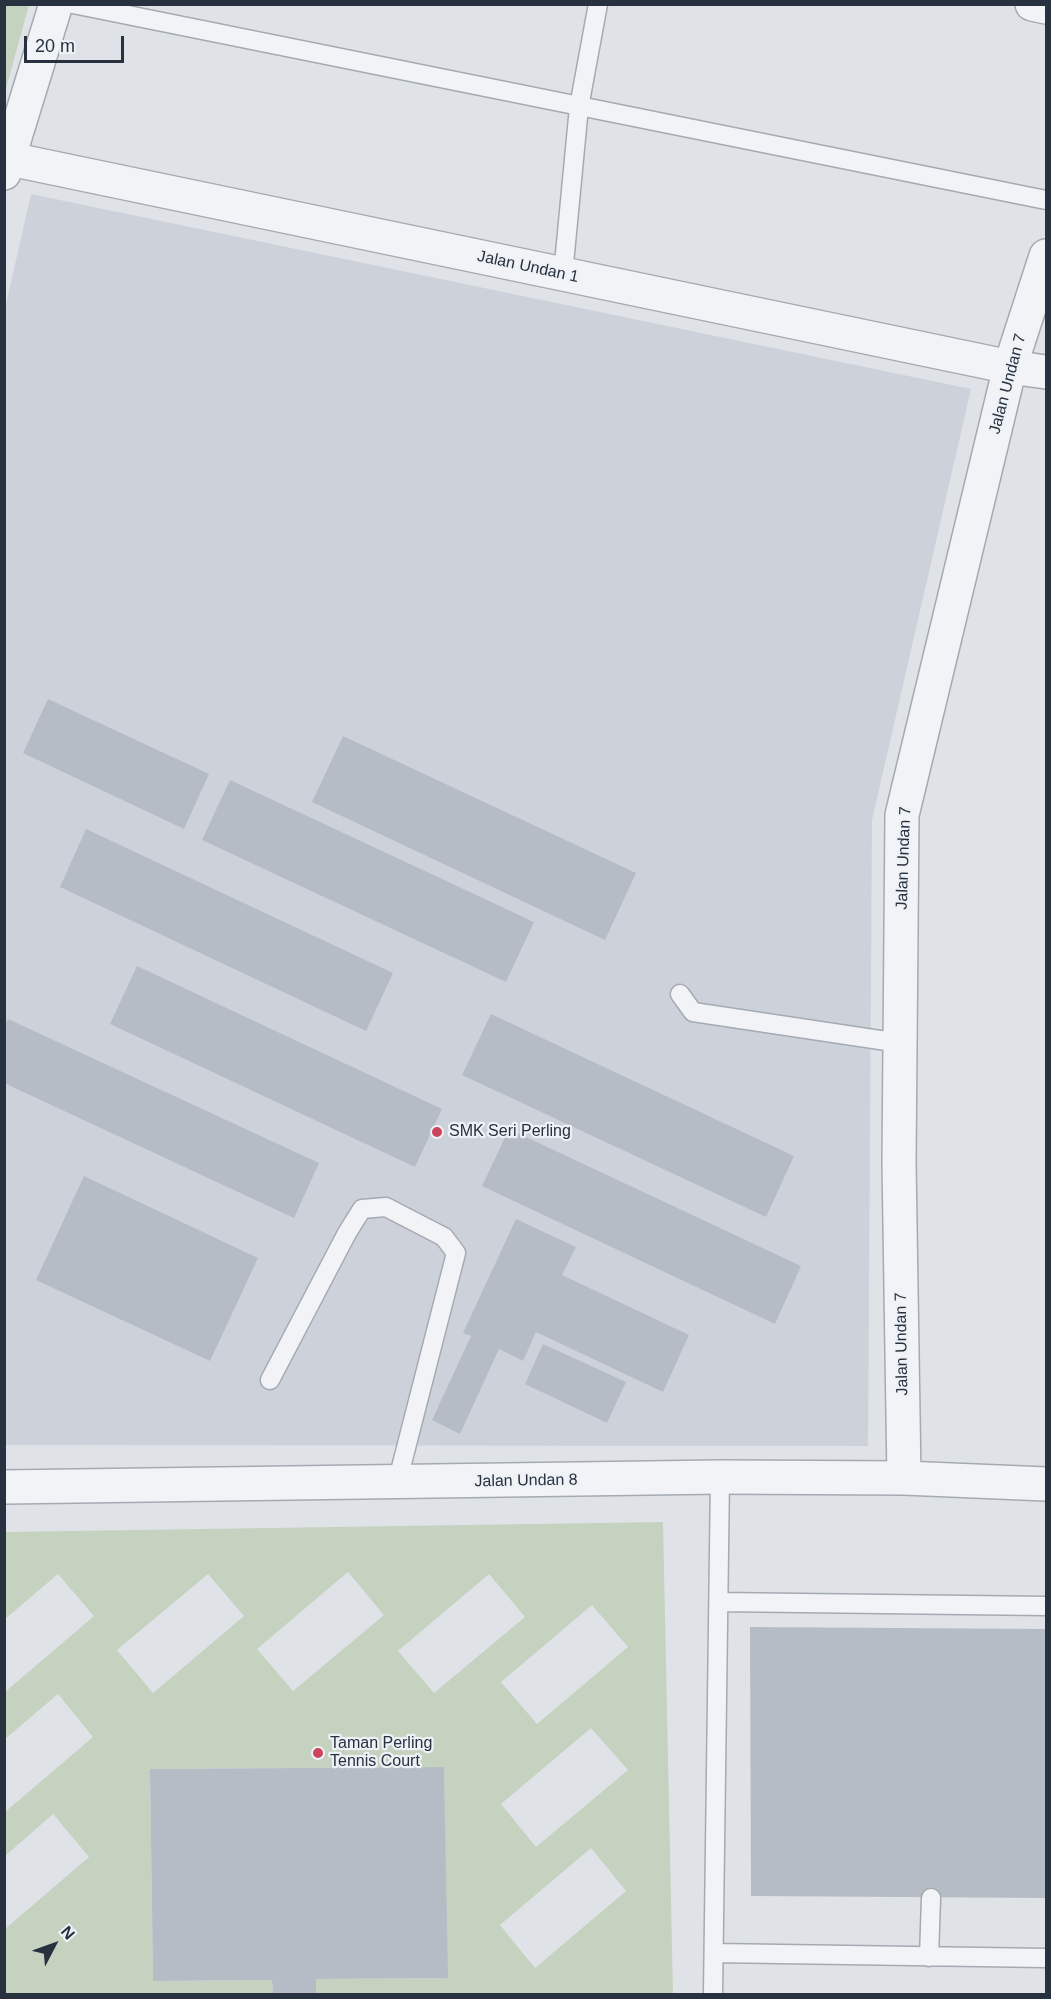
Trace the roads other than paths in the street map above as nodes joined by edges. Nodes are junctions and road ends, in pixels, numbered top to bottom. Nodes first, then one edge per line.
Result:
1 (56, 4) edge
2 (73, 4) edge
3 (598, 4) edge
4 (1032, 4) edge
5 (1047, 8) edge
6 (579, 107) junction
7 (8, 166) edge
8 (1047, 200) edge
9 (1047, 256) edge
10 (563, 274) junction
11 (1010, 367) junction
12 (1047, 372) edge
13 (680, 994) dead end
14 (900, 1043) junction
15 (270, 1380) dead end
16 (720, 1478) junction
17 (904, 1478) junction
18 (397, 1483) junction
19 (1047, 1484) edge
20 (4, 1487) edge
21 (719, 1602) junction
22 (1047, 1606) edge
23 (931, 1898) dead end
24 (714, 1953) junction
25 (928, 1957) junction
26 (1047, 1958) edge
27 (713, 1995) edge

1 - 7 street
2 - 6 lane
3 - 6 lane
4 - 5 street
6 - 8 lane
6 - 10 lane
7 - 10 street, Jalan Undan 1
9 - 11 street, Jalan Undan 7
10 - 11 street, Jalan Undan 1
11 - 12 street, Jalan Undan 1
11 - 14 street, Jalan Undan 7
13 - 14 lane
14 - 17 street, Jalan Undan 7
15 - 18 lane
16 - 17 street, Jalan Undan 8
16 - 18 street, Jalan Undan 8
16 - 21 lane
17 - 19 street, Jalan Undan 8
18 - 20 street, Jalan Undan 8
21 - 22 lane
21 - 24 lane
23 - 25 lane
24 - 25 lane
24 - 27 lane
25 - 26 lane

